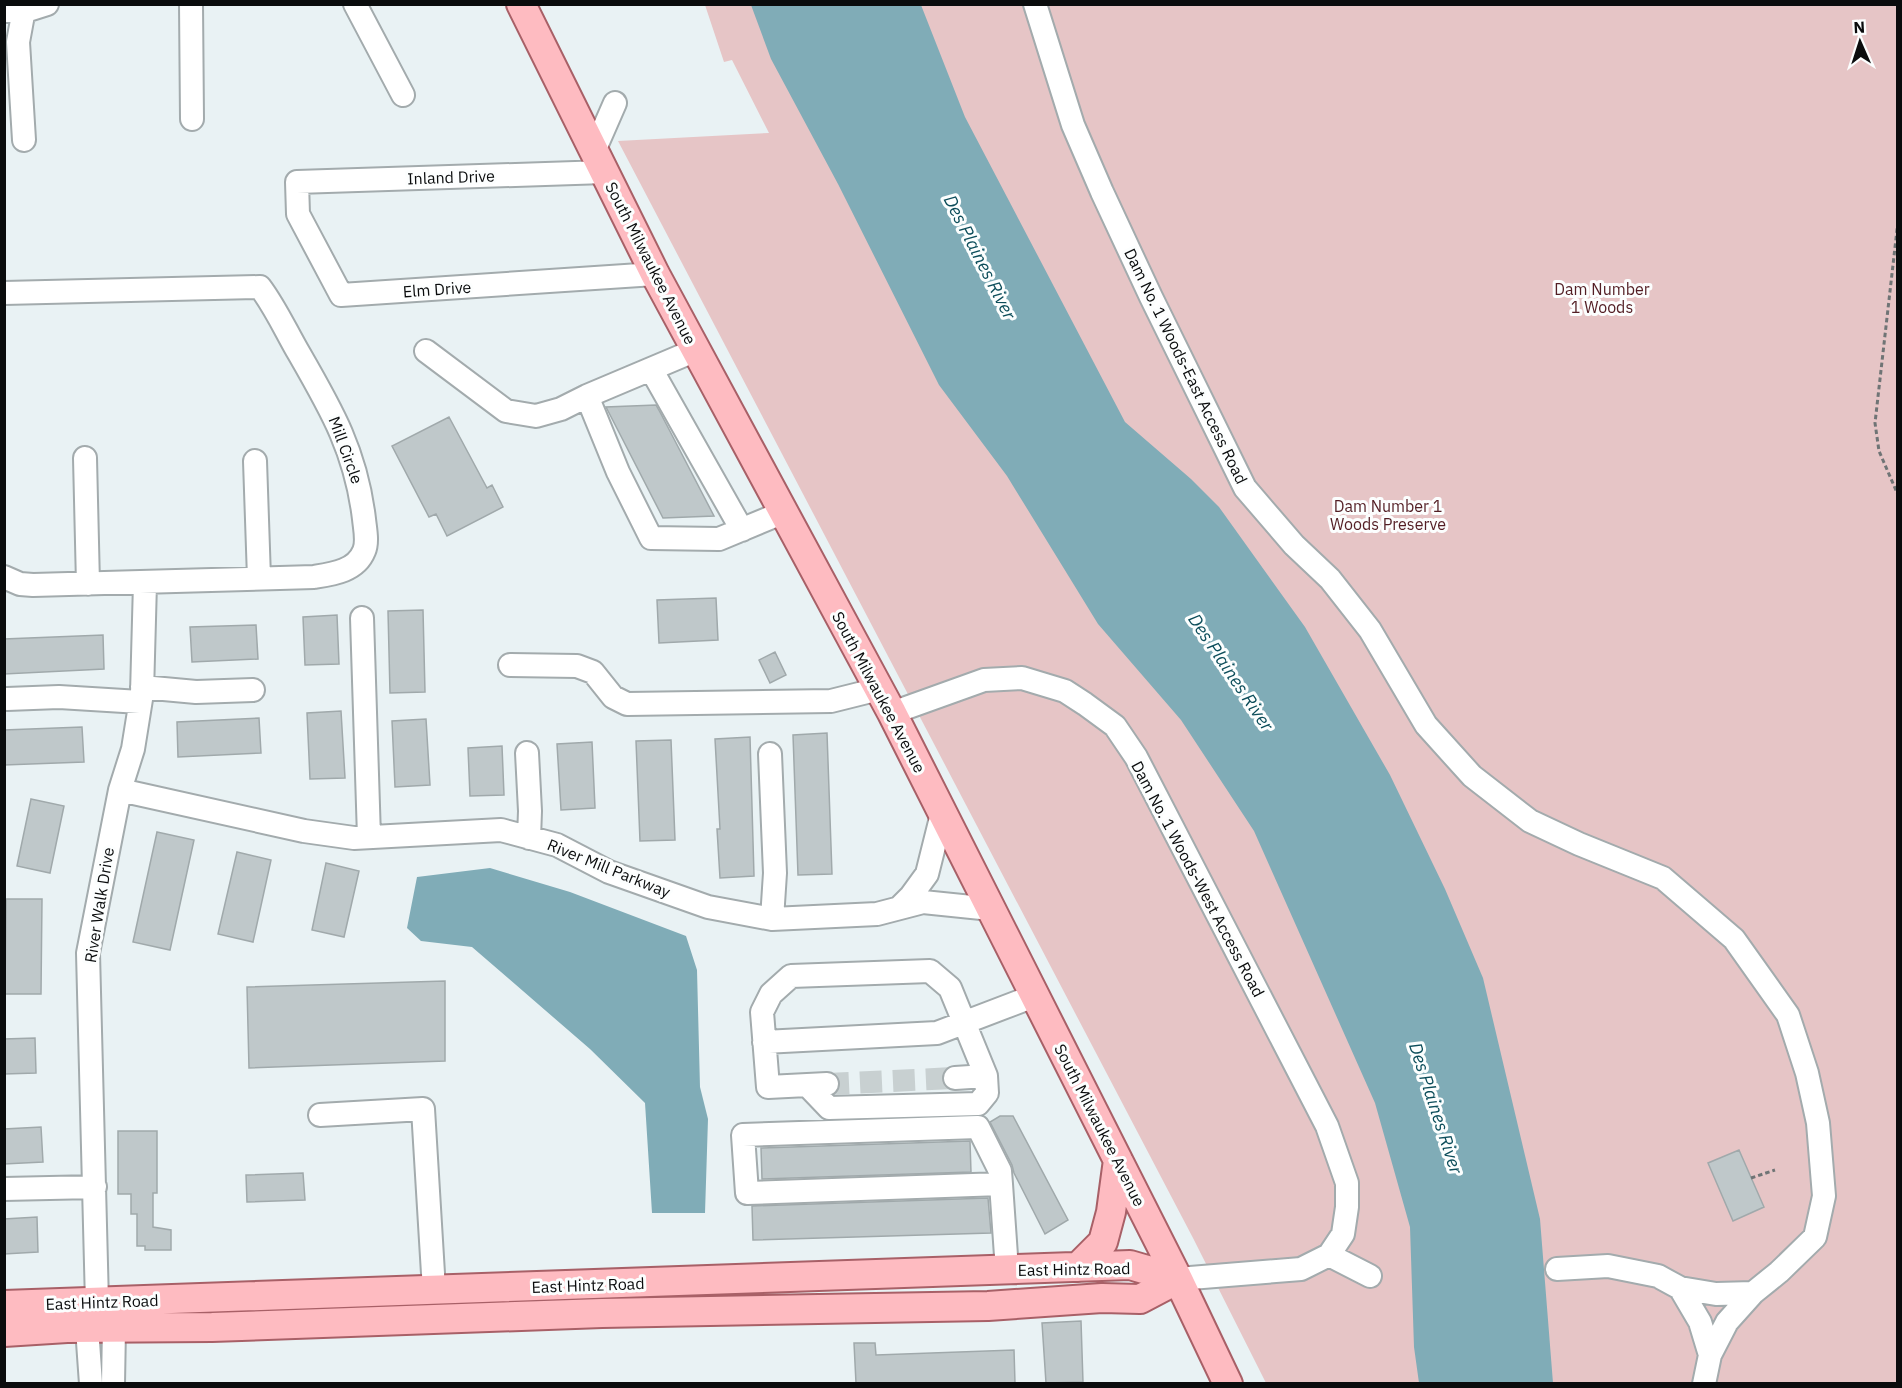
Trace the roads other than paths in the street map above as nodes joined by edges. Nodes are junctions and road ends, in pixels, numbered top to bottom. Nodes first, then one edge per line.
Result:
1 (47, 4) edge
2 (191, 4) edge
3 (355, 4) edge
4 (521, 4) edge
5 (1035, 4) edge
6 (18, 9) edge
7 (403, 94) dead end
8 (615, 103) dead end
9 (192, 119) dead end
10 (24, 140) dead end
11 (599, 162) junction
12 (297, 182) joint
13 (655, 274) junction
14 (4, 293) edge
15 (696, 350) junction
16 (426, 351) dead end
17 (651, 369) junction
18 (587, 396) junction
19 (86, 458) dead end
20 (255, 461) dead end
21 (784, 512) junction
22 (742, 530) junction
23 (4, 576) edge
24 (258, 578) junction
25 (145, 583) junction
26 (88, 584) junction
27 (362, 618) dead end
28 (510, 664) dead end
29 (253, 690) dead end
30 (141, 695) junction
31 (7, 699) dead end
32 (885, 701) junction
33 (527, 753) dead end
34 (770, 754) dead end
35 (120, 790) junction
36 (942, 813) junction
37 (369, 837) junction
38 (529, 838) junction
39 (900, 907) junction
40 (991, 909) junction
41 (772, 919) junction
42 (1034, 996) junction
43 (965, 1023) junction
44 (765, 1042) junction
45 (986, 1076) junction
46 (955, 1078) tunnel mouth
47 (320, 1115) dead end
48 (1118, 1160) junction
49 (1001, 1184) junction
50 (95, 1187) junction
51 (4, 1189) edge
52 (1329, 1255) junction
53 (1078, 1267) junction
54 (1557, 1269) dead end
55 (1007, 1270) junction
56 (1370, 1276) dead end
57 (1178, 1280) junction
58 (1680, 1288) junction
59 (434, 1290) junction
60 (1753, 1293) junction
61 (4, 1305) edge
62 (99, 1320) junction
63 (4, 1332) edge
64 (1710, 1355) junction
65 (91, 1383) edge
66 (113, 1383) edge
67 (1228, 1383) edge
68 (1704, 1383) edge

1 - 6 street
2 - 9 street
3 - 7 street
4 - 11 main road, South Milwaukee Avenue
5 - 60 street, Dam No. 1 Woods-East Access Road
6 - 10 street
8 - 11 street
11 - 12 street, Inland Drive
11 - 13 main road, South Milwaukee Avenue
12 - 13 street, Elm Drive
13 - 15 main road, South Milwaukee Avenue
14 - 24 street, Mill Circle
15 - 17 street
15 - 21 main road, South Milwaukee Avenue
16 - 18 street
17 - 18 street
17 - 22 street
18 - 22 street
19 - 26 street
20 - 24 street
21 - 22 street
21 - 32 main road, South Milwaukee Avenue
23 - 26 street, Mill Circle
24 - 25 street, Mill Circle
25 - 26 street, Mill Circle
25 - 30 street, River Walk Drive
27 - 37 street
28 - 32 street, Dam No. 1 Woods-West Access Road
29 - 30 street
30 - 31 street
30 - 35 street, River Walk Drive
32 - 36 main road, South Milwaukee Avenue
32 - 52 street, Dam No. 1 Woods-West Access Road
33 - 38 street
34 - 41 street
35 - 37 street, River Mill Parkway
35 - 50 street, River Walk Drive
36 - 39 street
36 - 40 main road, South Milwaukee Avenue
37 - 38 street, River Mill Parkway
38 - 41 street, River Mill Parkway
39 - 40 street, River Mill Parkway
39 - 41 street, River Mill Parkway
40 - 42 main road, South Milwaukee Avenue
42 - 43 street
42 - 48 main road, South Milwaukee Avenue
43 - 44 street
43 - 44 street
43 - 45 street
44 - 45 street
45 - 46 street
47 - 59 street
48 - 53 main road
48 - 57 main road, South Milwaukee Avenue
49 - 49 street
49 - 55 street
50 - 51 street
50 - 62 street, River Walk Drive
52 - 56 street
52 - 57 street
53 - 55 main road, East Hintz Road
53 - 57 main road, East Hintz Road
54 - 58 street
55 - 59 main road, East Hintz Road
57 - 62 main road, East Hintz Road
57 - 67 main road, South Milwaukee Avenue
58 - 60 street
58 - 64 street, Dam No. 1 Woods-East Access Road
59 - 62 main road, East Hintz Road
60 - 64 street, Dam No. 1 Woods-East Access Road
61 - 62 main road, East Hintz Road
62 - 63 main road, East Hintz Road
62 - 65 street
62 - 66 street
64 - 68 street, Dam No. 1 Woods-East Access Road

